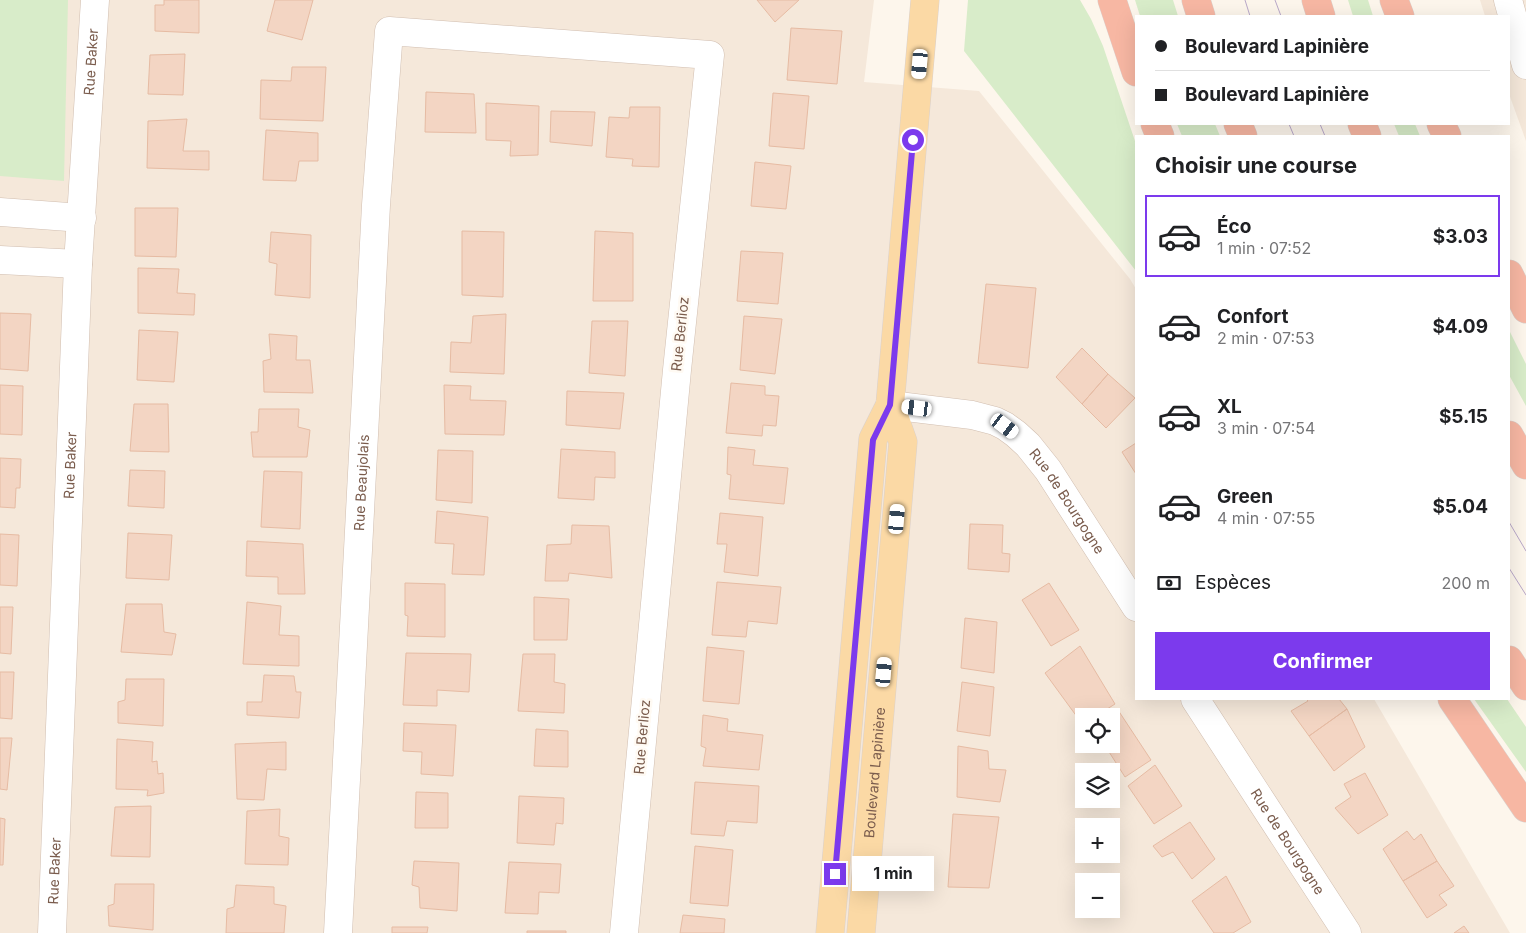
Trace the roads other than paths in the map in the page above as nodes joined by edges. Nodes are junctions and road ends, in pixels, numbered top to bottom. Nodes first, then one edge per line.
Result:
1 (95, 0) edge
2 (925, 0) edge
3 (1112, 0) edge
4 (1196, 0) edge
5 (1316, 0) edge
6 (1394, 0) edge
7 (1508, 0) edge
8 (1201, 15) edge
9 (1321, 15) edge
10 (1400, 15) edge
11 (389, 31) joint
12 (1526, 64) edge
13 (1135, 69) edge
14 (0, 212) edge
15 (82, 218) junction
16 (0, 260) edge
17 (78, 264) junction
18 (1510, 276) edge
19 (1526, 309) edge
20 (890, 405) junction
21 (1510, 437) edge
22 (1526, 465) edge
23 (1135, 605) edge
24 (1510, 662) edge
25 (1526, 686) edge
26 (1196, 700) edge
27 (1453, 700) edge
28 (1526, 808) edge
29 (52, 933) edge
30 (338, 933) edge
31 (624, 933) edge
32 (830, 933) edge
33 (862, 933) edge
34 (1347, 933) edge

1 - 15 street, Rue Baker
2 - 20 main road, Boulevard Lapinière
3 - 13 highway
4 - 8 highway
5 - 9 highway
6 - 10 highway
7 - 12 street
11 - 30 street, Rue Beaujolais
11 - 31 street, Rue Berlioz
14 - 15 street
15 - 17 street, Rue Baker
16 - 17 street
17 - 29 street, Rue Baker
18 - 19 highway
20 - 23 street, Rue de Bourgogne
20 - 32 main road, Boulevard Lapinière
20 - 33 main road, Boulevard Lapinière
21 - 22 highway
24 - 25 highway
26 - 34 street, Rue de Bourgogne
27 - 28 highway

